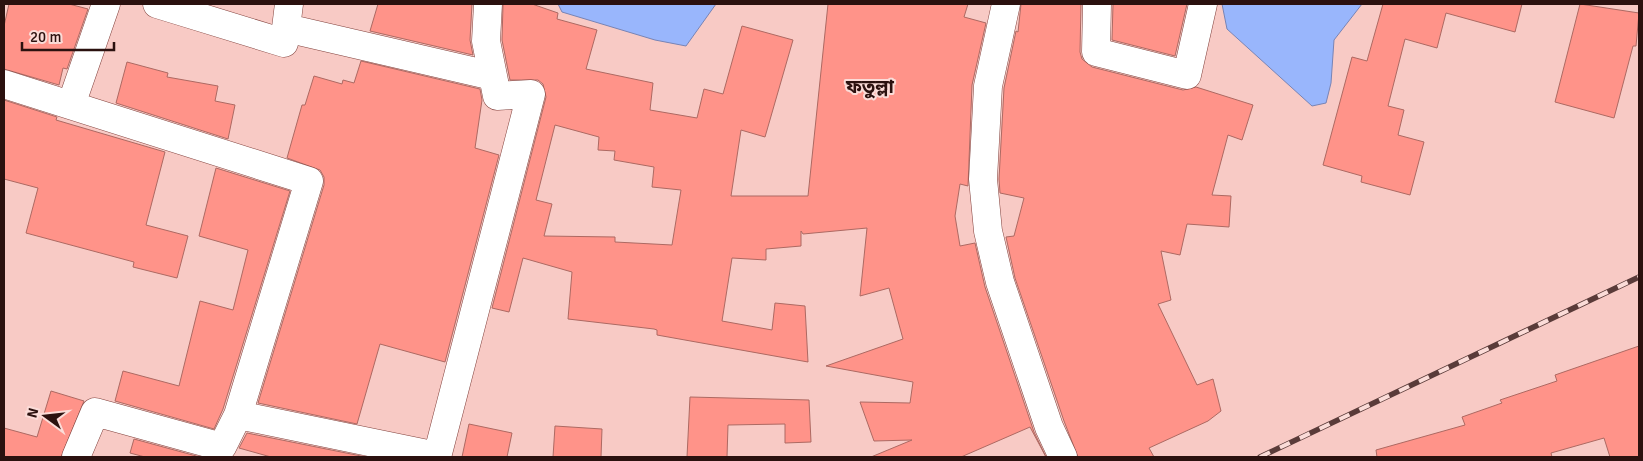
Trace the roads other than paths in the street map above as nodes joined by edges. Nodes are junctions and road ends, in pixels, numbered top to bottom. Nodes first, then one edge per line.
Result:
1 (106, 4) edge
2 (157, 4) edge
3 (488, 4) edge
4 (1006, 4) edge
5 (1097, 4) edge
6 (1203, 4) edge
7 (288, 16) edge
8 (493, 76) junction
9 (4, 84) edge
10 (71, 106) junction
11 (238, 415) junction
12 (76, 457) edge
13 (437, 457) edge
14 (1064, 457) edge

1 - 10 street
2 - 7 street
3 - 8 street
4 - 14 street
5 - 6 street
7 - 8 street
8 - 13 street
9 - 10 street
10 - 11 street
11 - 12 street
11 - 13 street

